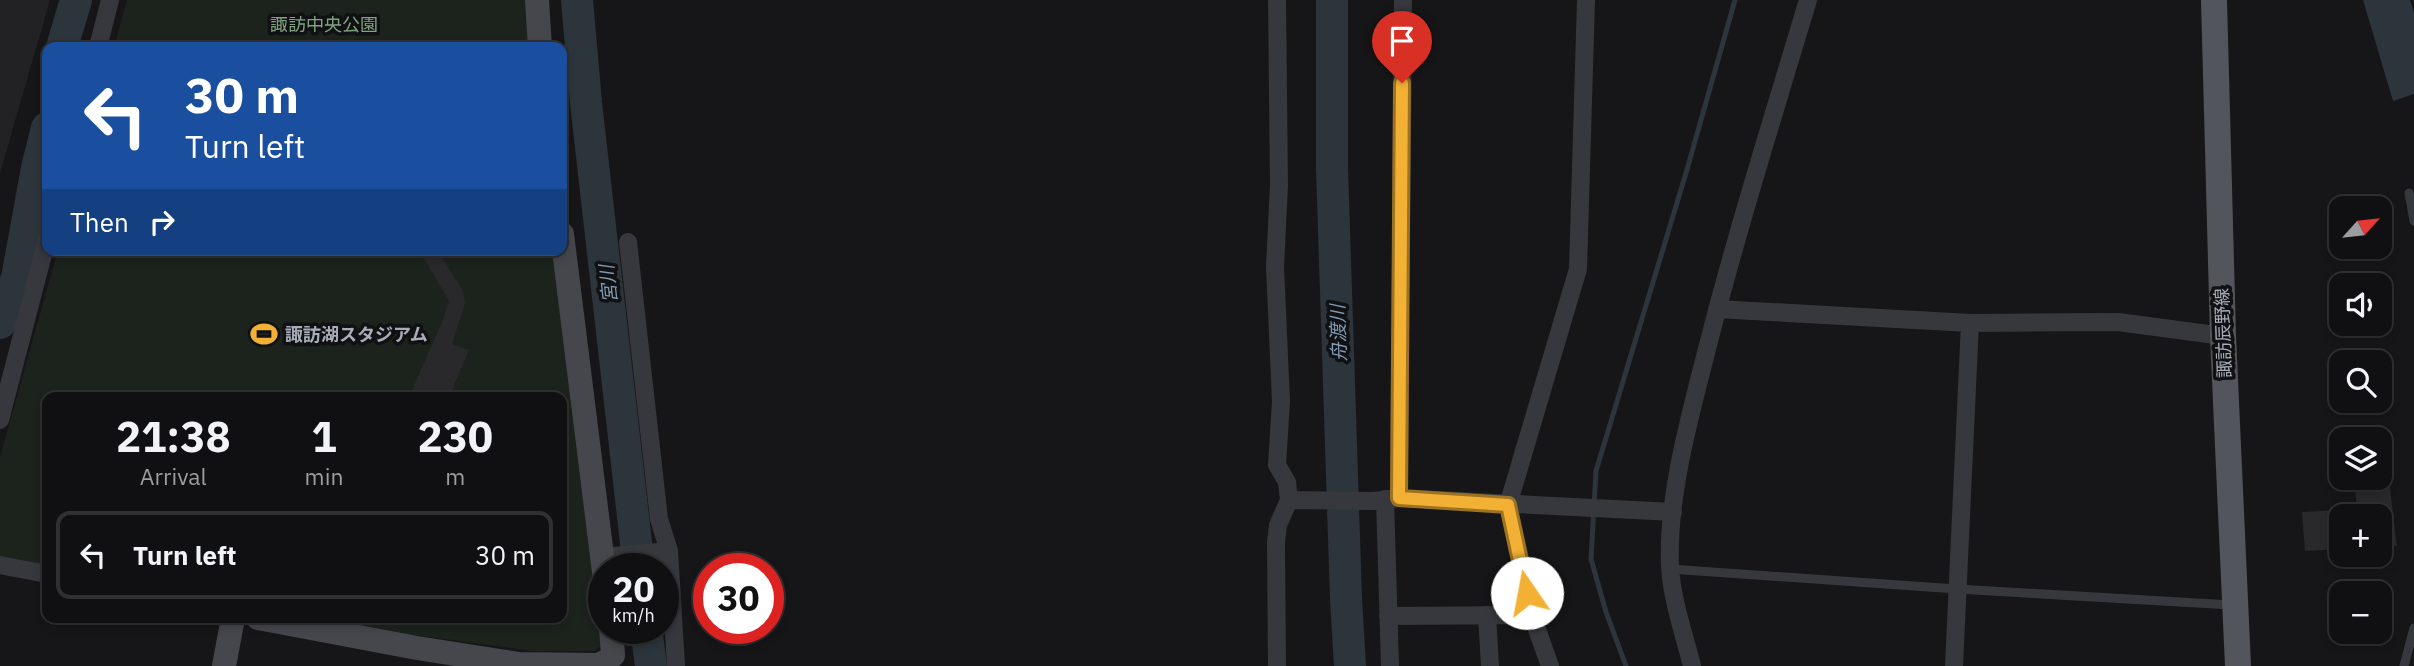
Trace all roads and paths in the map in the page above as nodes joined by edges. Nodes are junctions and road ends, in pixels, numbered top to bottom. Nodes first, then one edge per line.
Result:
1 (110, 0) edge
2 (537, 0) edge
3 (1277, 0) edge
4 (1403, 0) edge
5 (1586, 0) edge
6 (1808, 0) edge
7 (2214, 0) edge
8 (99, 42) edge
9 (540, 42) edge
10 (2409, 193) dead end
11 (2414, 221) edge
12 (628, 242) dead end
13 (43, 256) edge
14 (565, 256) edge
15 (1717, 309) junction
16 (1970, 323) junction
17 (2222, 336) junction
18 (0, 420) edge
19 (1386, 499) junction
20 (1295, 500) junction
21 (1508, 505) junction
22 (1673, 512) junction
23 (665, 551) junction
24 (606, 553) edge
25 (654, 553) edge
26 (0, 565) edge
27 (1670, 569) junction
28 (42, 573) edge
29 (1956, 589) junction
30 (2235, 605) junction
31 (1487, 615) junction
32 (1532, 615) junction
33 (1388, 616) junction
34 (232, 623) edge
35 (285, 623) edge
36 (2414, 628) edge
37 (617, 660) edge
38 (224, 666) edge
39 (676, 666) edge
40 (1277, 666) edge
41 (1390, 666) edge
42 (1490, 666) edge
43 (1550, 666) edge
44 (1692, 666) edge
45 (1954, 666) edge
46 (2238, 666) edge
47 (2404, 666) edge

1 - 8 street
2 - 9 street
3 - 20 street
4 - 19 street
5 - 21 street
6 - 15 street
7 - 17 main road, 諏訪辰野線
10 - 11 lane
12 - 23 street
13 - 18 street
14 - 24 street
15 - 16 street
15 - 22 street
16 - 17 street
16 - 29 street
17 - 30 main road, 諏訪辰野線
19 - 20 street
19 - 21 street
19 - 33 street
20 - 40 street
21 - 22 street
21 - 32 street
22 - 27 street
23 - 25 street
23 - 39 street
26 - 28 street
27 - 29 lane
27 - 44 street
29 - 30 lane
29 - 45 street
30 - 46 main road, 諏訪辰野線
31 - 32 street
31 - 33 street
31 - 42 street
32 - 43 street
33 - 41 street
34 - 38 street
35 - 37 street
36 - 47 lane

